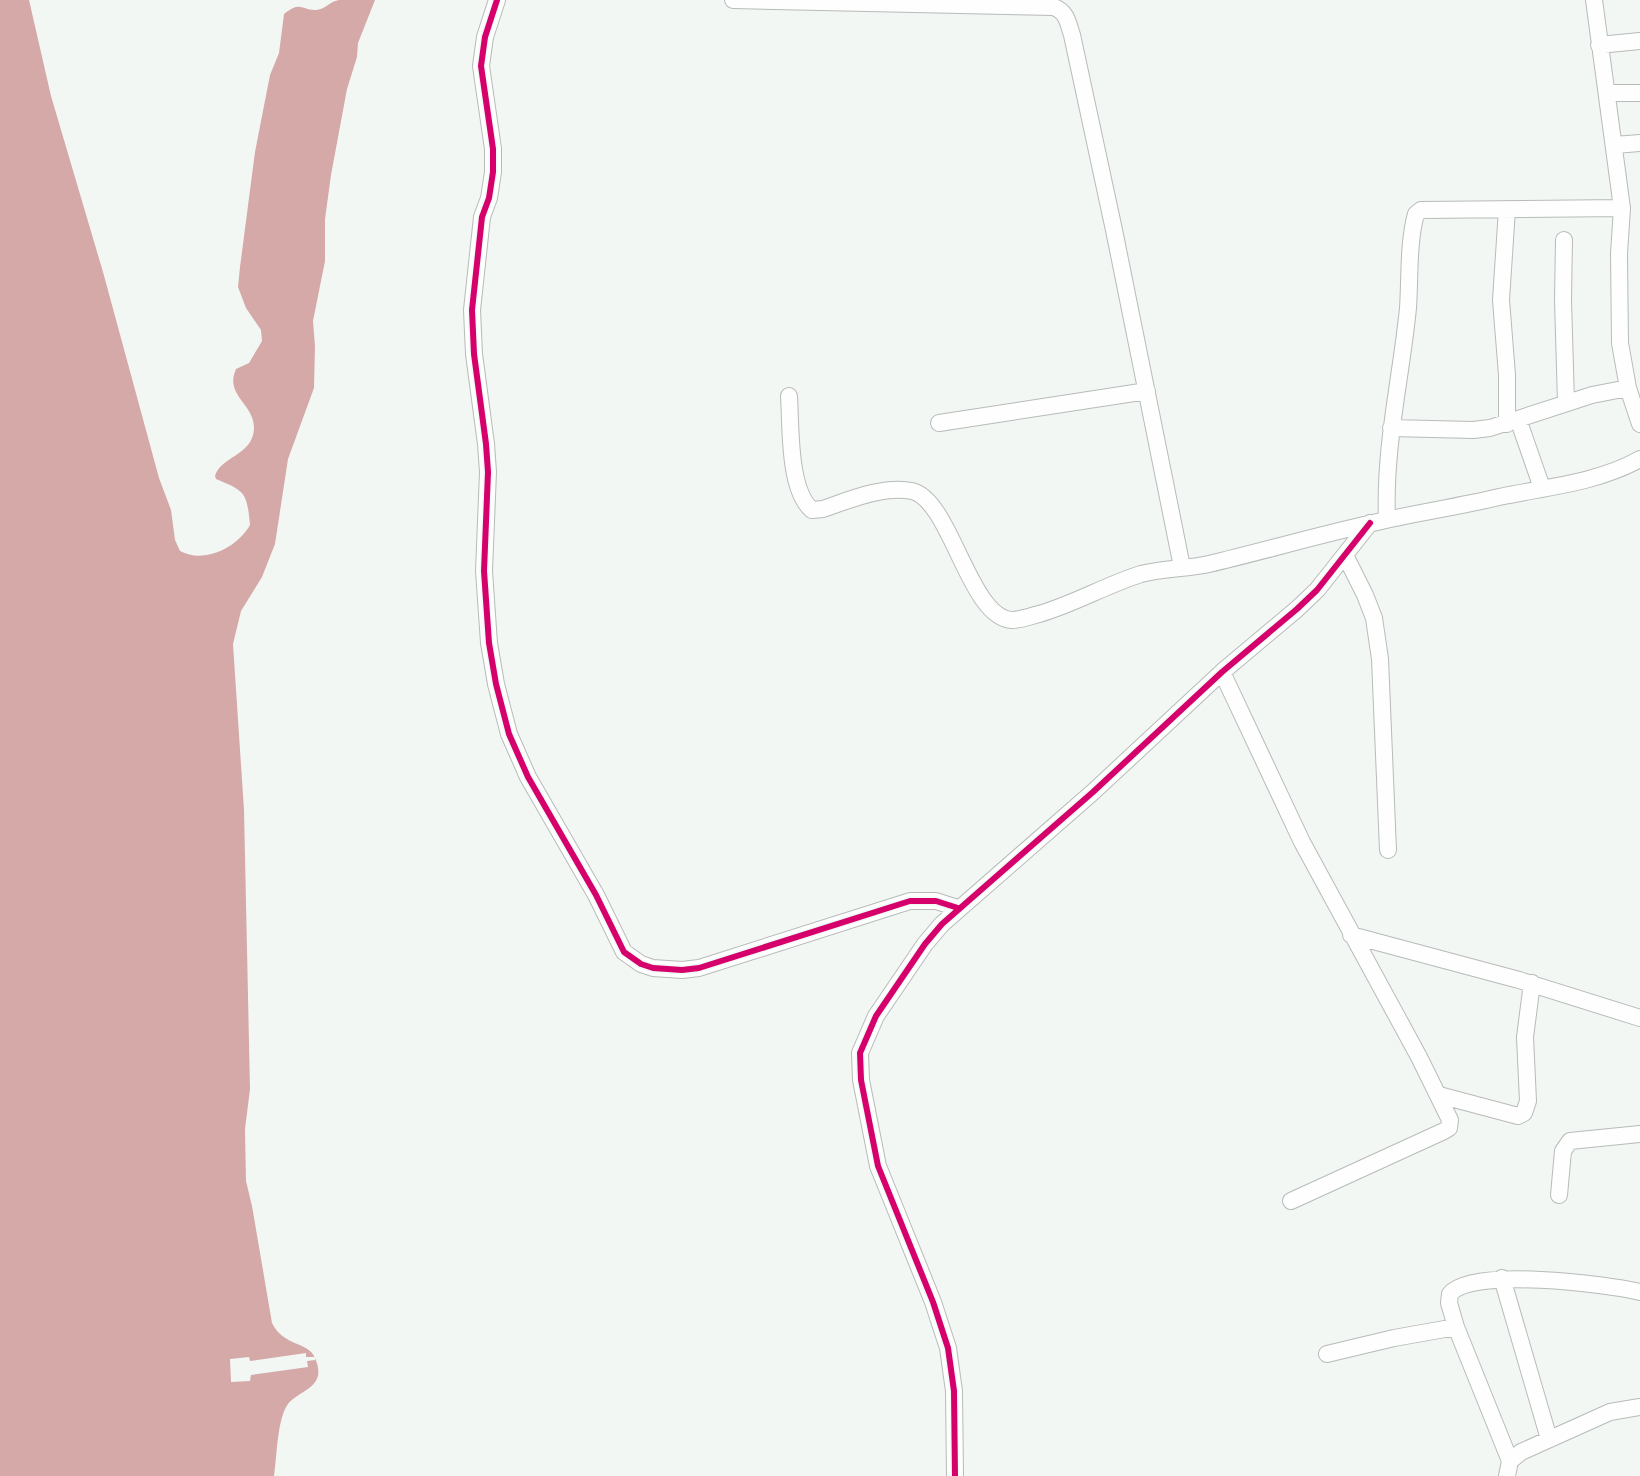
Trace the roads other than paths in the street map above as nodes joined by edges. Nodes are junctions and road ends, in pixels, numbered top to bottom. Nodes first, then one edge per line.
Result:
1 (497, 0) edge
2 (734, 0) edge
3 (1594, 0) edge
4 (1640, 41) edge
5 (1599, 45) junction
6 (1607, 92) junction
7 (1640, 93) edge
8 (1640, 143) edge
9 (1615, 145) junction
10 (1622, 208) junction
11 (1506, 209) junction
12 (1564, 240) dead end
13 (1628, 388) junction
14 (1147, 391) junction
15 (789, 396) dead end
16 (1566, 403) junction
17 (1513, 422) junction
18 (939, 423) dead end
19 (1640, 424) edge
20 (1390, 428) junction
21 (1640, 459) edge
22 (1542, 488) junction
23 (1388, 519) junction
24 (1370, 523) junction
25 (1345, 555) junction
26 (1182, 567) junction
27 (1222, 672) junction
28 (1388, 850) dead end
29 (958, 908) junction
30 (1352, 935) junction
31 (1532, 983) junction
32 (1640, 1018) edge
33 (1439, 1095) junction
34 (1640, 1134) edge
35 (1559, 1195) dead end
36 (1291, 1201) dead end
37 (1502, 1278) junction
38 (1640, 1292) edge
39 (1456, 1327) junction
40 (1327, 1354) dead end
41 (1640, 1407) edge
42 (1549, 1439) junction
43 (1509, 1468) edge
44 (954, 1476) edge

1 - 29 street
2 - 14 street
3 - 5 street
4 - 5 street
5 - 6 street
6 - 7 street
6 - 9 street
8 - 9 street
9 - 10 street
10 - 11 street
10 - 13 street
11 - 17 street
11 - 20 street
12 - 16 street
13 - 16 street
13 - 19 street
14 - 18 street
14 - 26 street
15 - 26 street
16 - 17 street
17 - 20 street
17 - 22 street
20 - 23 street
21 - 22 street
22 - 23 street
23 - 24 street
24 - 25 street
24 - 26 street
25 - 27 street
25 - 28 street
27 - 29 street
27 - 30 street
29 - 44 street
30 - 31 street
30 - 33 street
31 - 32 street
31 - 33 street
33 - 36 street
34 - 35 street
37 - 38 street
37 - 39 street
37 - 42 street
39 - 40 street
39 - 43 street
41 - 42 street
42 - 43 street

